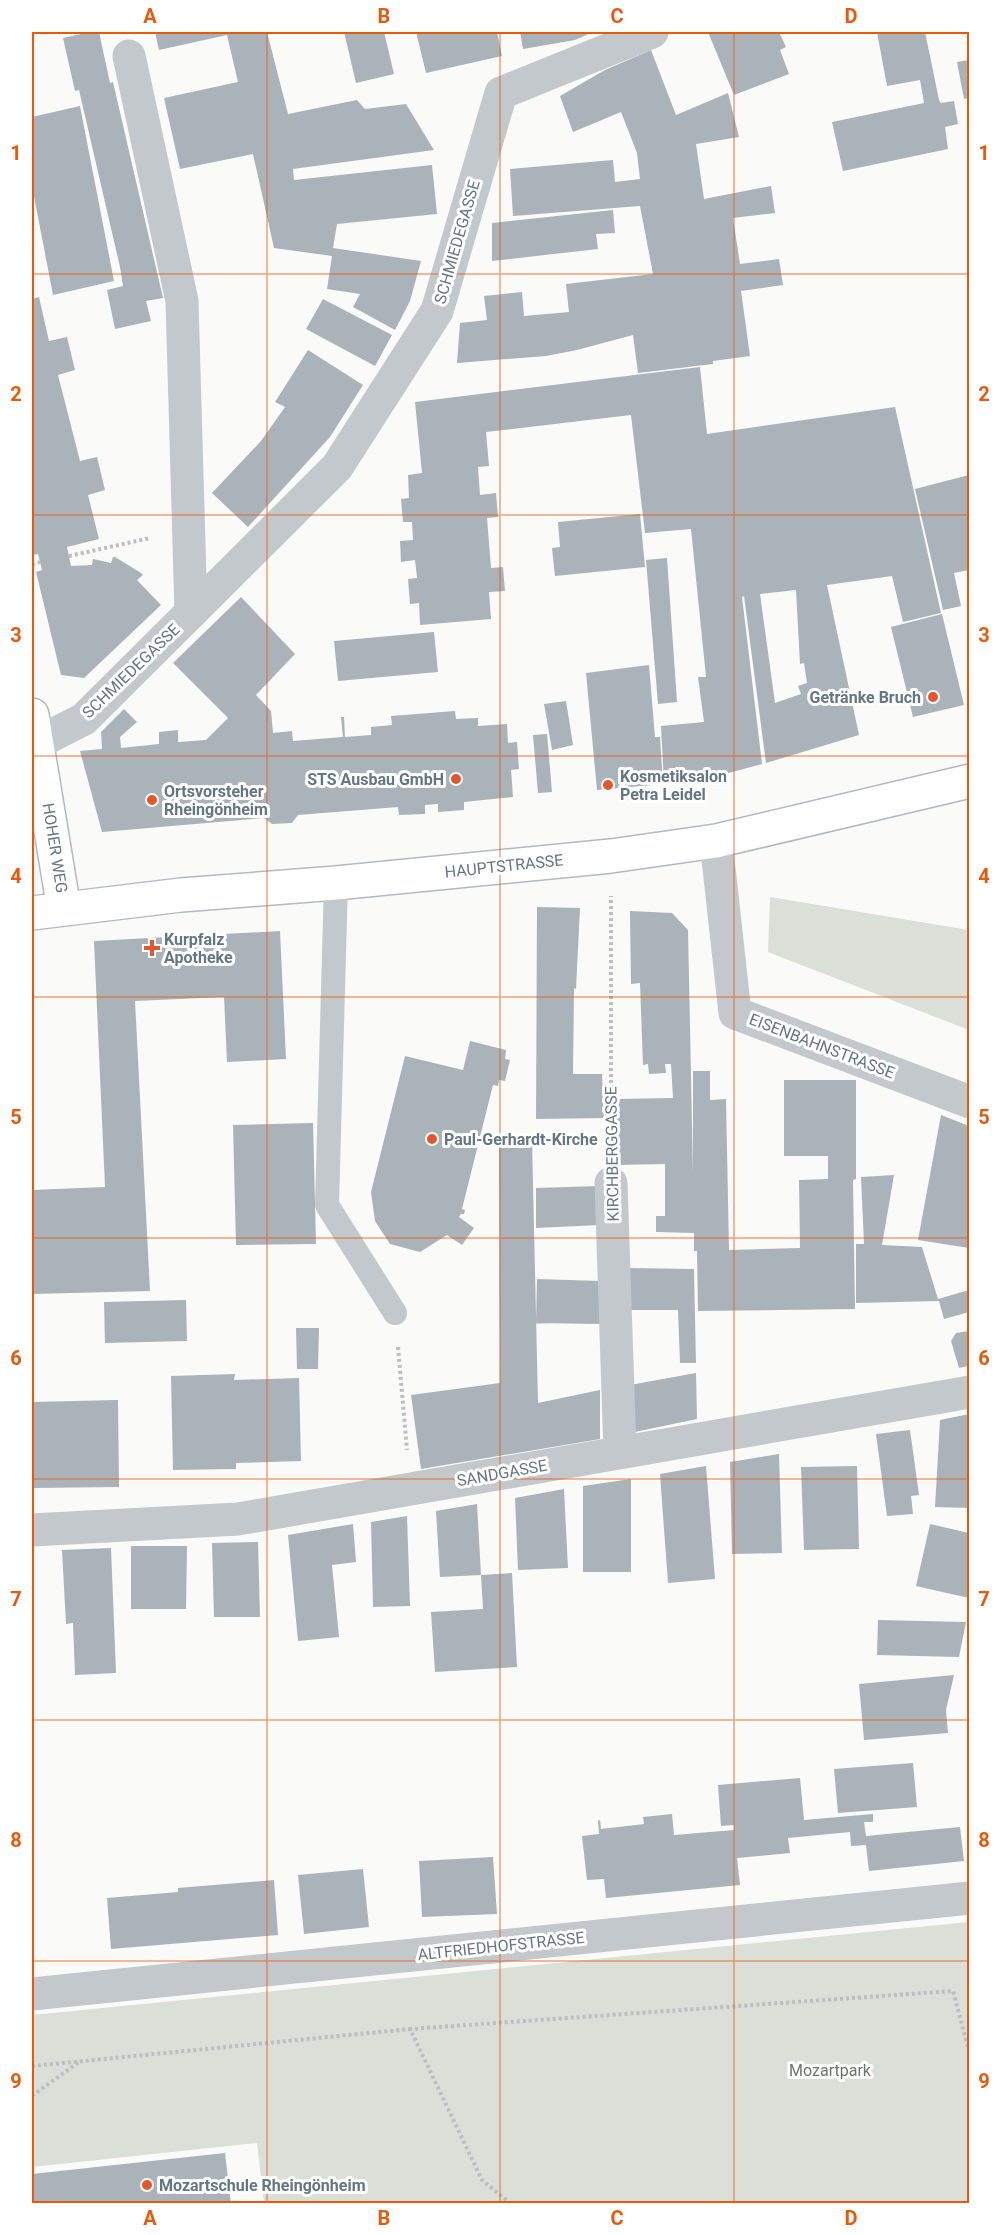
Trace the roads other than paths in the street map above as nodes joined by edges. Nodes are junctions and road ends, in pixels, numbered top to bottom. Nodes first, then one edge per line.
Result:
1 (652, 32) edge
2 (129, 56) dead end
3 (191, 613) junction
4 (34, 729) edge
5 (969, 781) edge
6 (716, 841) junction
7 (336, 883) junction
8 (64, 909) junction
9 (32, 913) edge
10 (969, 1102) edge
11 (611, 1183) road end
12 (395, 1313) road end
13 (969, 1392) edge
14 (620, 1452) junction
15 (32, 1530) edge
16 (969, 1898) edge
17 (32, 1994) edge

1 - 3 street, SCHMIEDEGASSE
2 - 3 street, SCHMIEDEGASSE
3 - 4 street, SCHMIEDEGASSE
4 - 8 street, HOHER WEG
5 - 6 street, HAUPTSTRASSE
6 - 7 street, HAUPTSTRASSE
6 - 10 street, EISENBAHNSTRASSE
7 - 8 street, HAUPTSTRASSE
7 - 12 lane
8 - 9 street, HAUPTSTRASSE
11 - 14 street, KIRCHBERGGASSE
13 - 14 street, SANDGASSE
14 - 15 street, SANDGASSE
16 - 17 street, ALTFRIEDHOFSTRASSE

